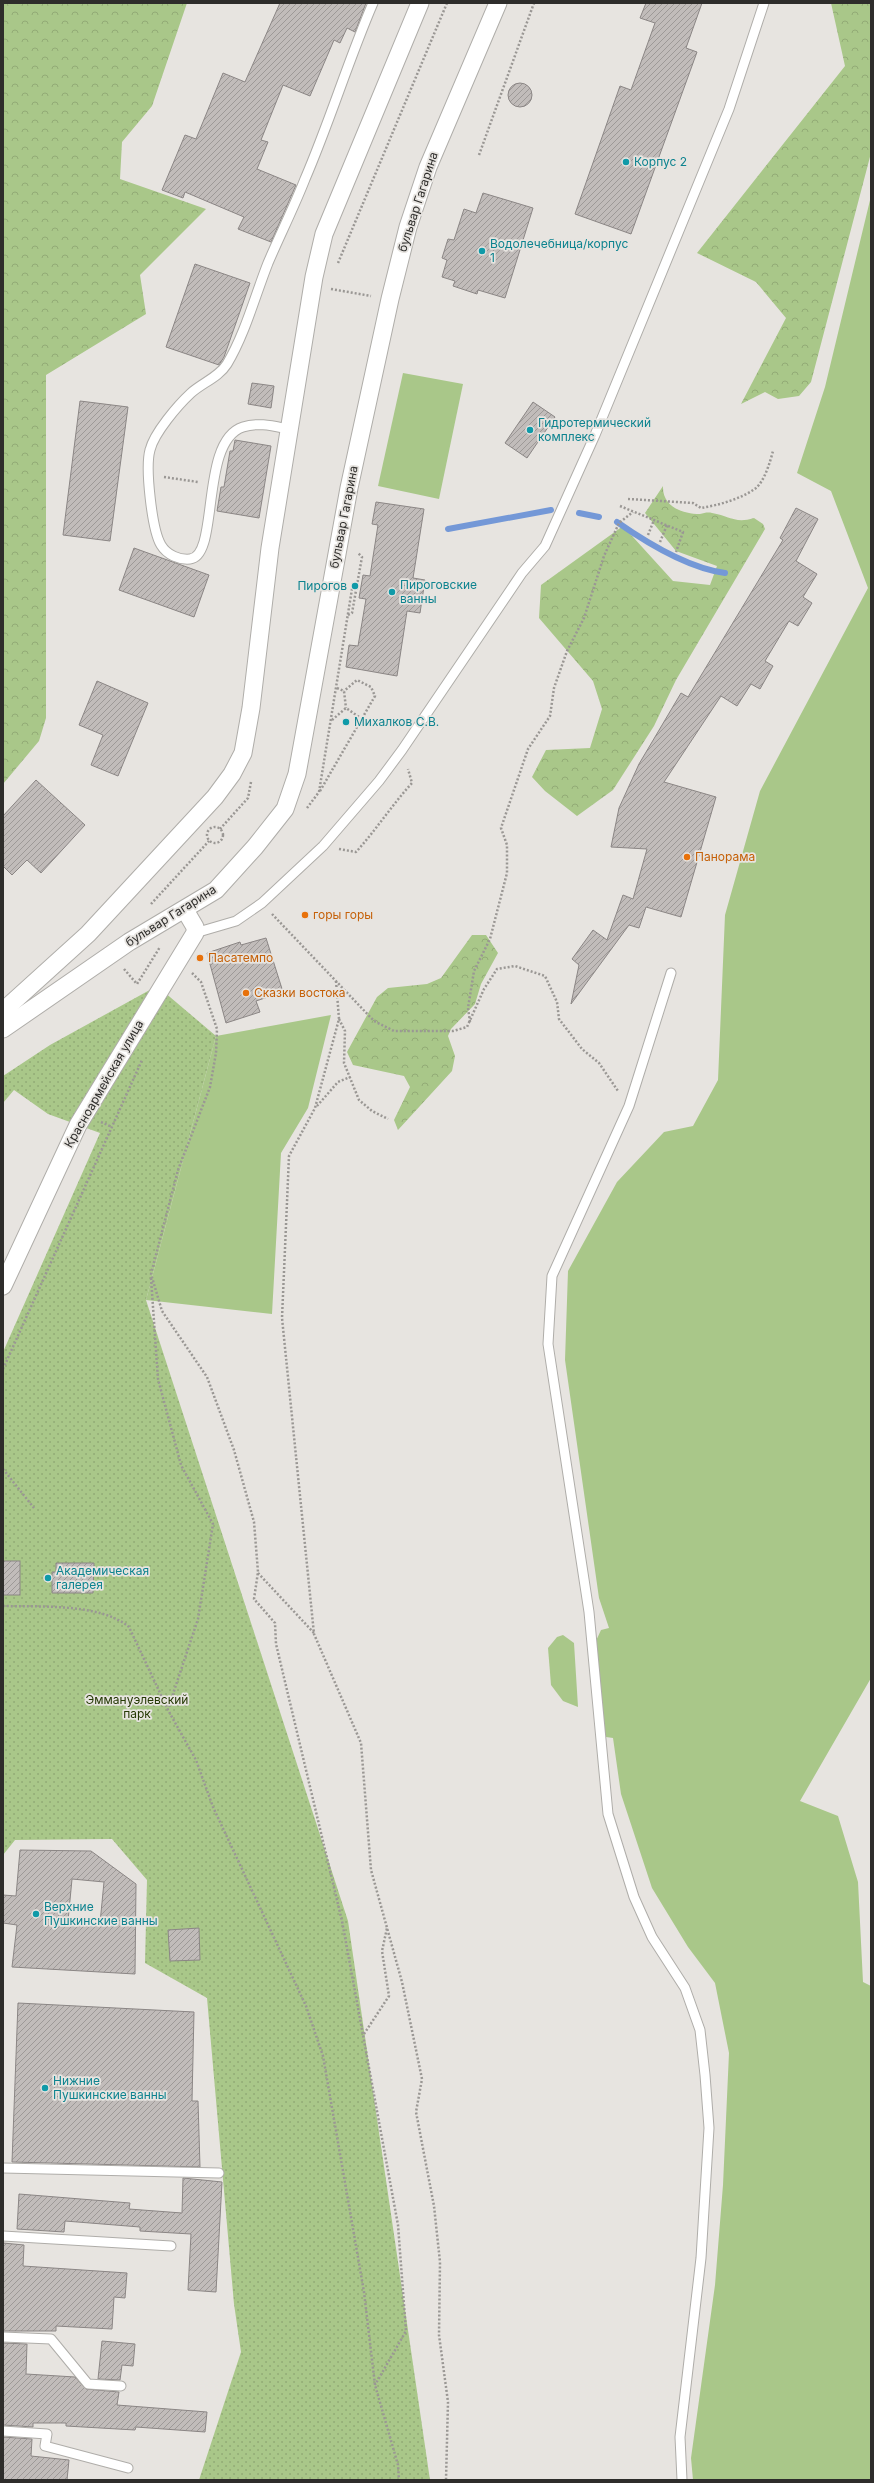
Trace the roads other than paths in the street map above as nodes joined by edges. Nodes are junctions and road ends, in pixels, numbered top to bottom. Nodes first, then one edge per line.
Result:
1 (373, 3) edge
2 (420, 3) edge
3 (498, 3) edge
4 (764, 3) edge
5 (288, 429) junction
6 (185, 910) junction
7 (195, 933) junction
8 (670, 973) dead end
9 (3, 1010) edge
10 (3, 1029) edge
11 (3, 1286) edge
12 (3, 2168) edge
13 (219, 2173) dead end
14 (3, 2236) edge
15 (170, 2246) dead end
16 (3, 2337) edge
17 (122, 2386) dead end
18 (3, 2431) edge
19 (128, 2468) dead end
20 (682, 2480) edge

1 - 5 lane
2 - 5 street
3 - 6 street, бульвар Гагарина
4 - 7 lane
5 - 9 street
6 - 7 street
6 - 10 street, бульвар Гагарина
7 - 11 street, Красноармейская улица
8 - 20 lane
12 - 13 lane
14 - 15 lane
16 - 17 lane
18 - 19 lane

